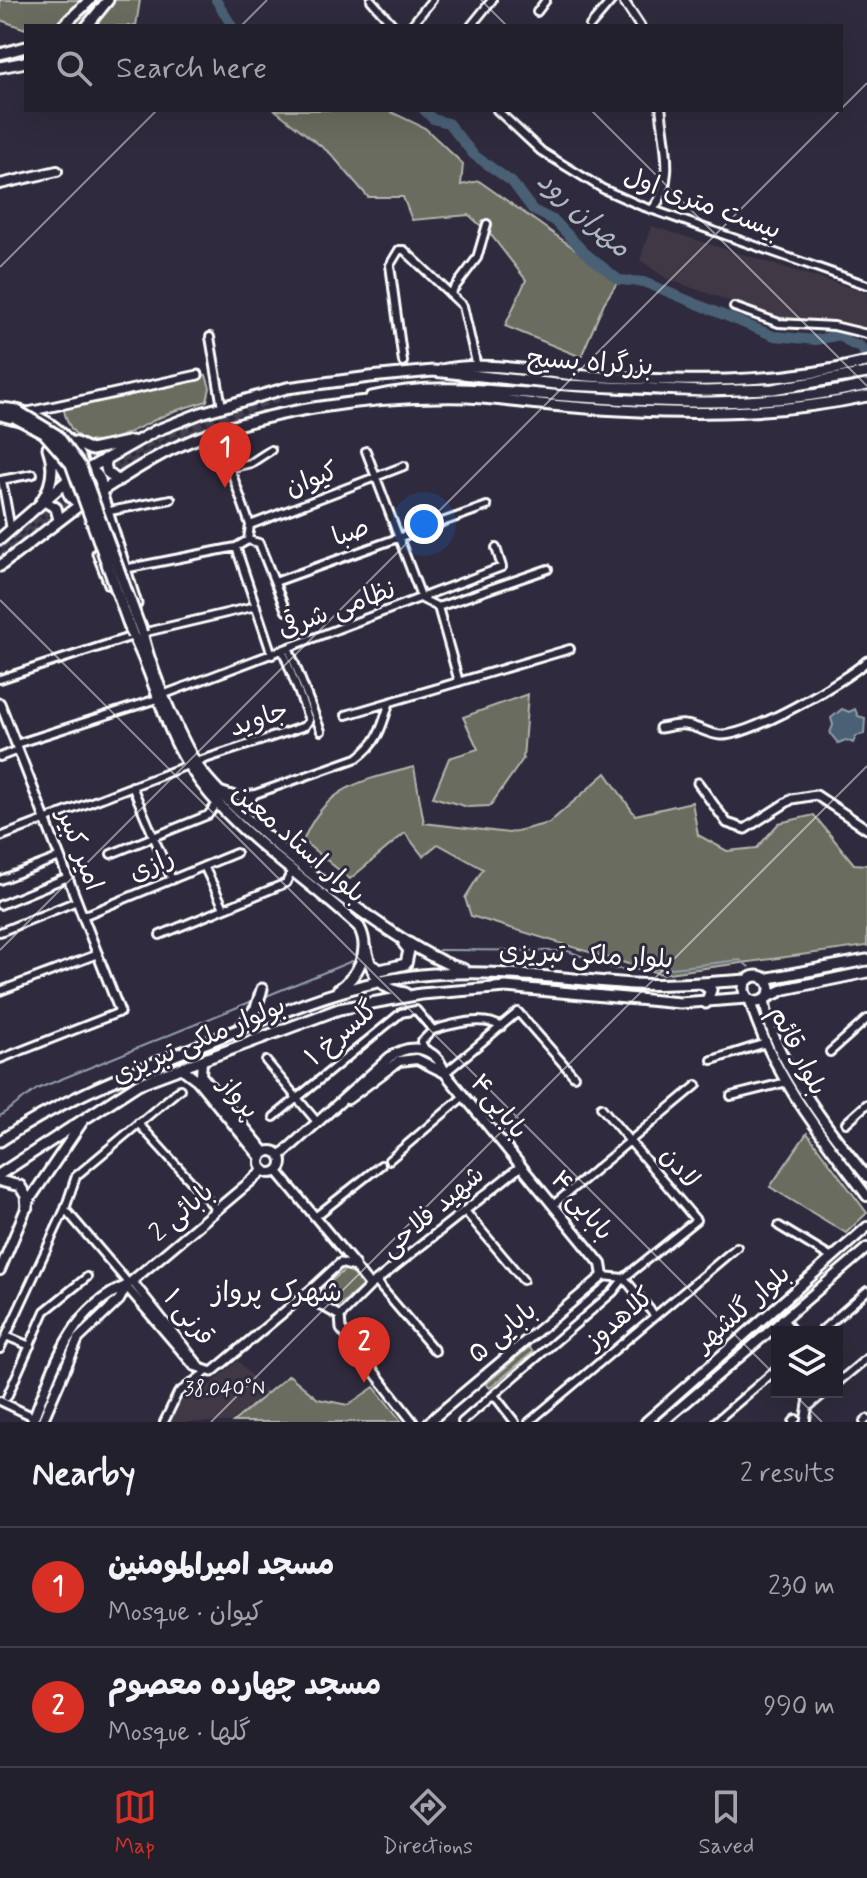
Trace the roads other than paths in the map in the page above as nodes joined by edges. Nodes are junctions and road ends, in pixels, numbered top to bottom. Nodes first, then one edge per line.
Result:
1 (90, 0) edge
2 (108, 0) edge
3 (371, 0) edge
4 (432, 0) edge
5 (492, 0) edge
6 (546, 0) edge
7 (612, 0) edge
8 (623, 0) edge
9 (537, 12) dead end
10 (65, 24) edge
11 (89, 24) edge
12 (392, 24) edge
13 (413, 24) edge
14 (473, 24) edge
15 (592, 24) edge
16 (639, 24) edge
17 (24, 48) edge
18 (0, 54) edge
19 (24, 62) edge
20 (0, 67) edge
21 (499, 112) edge
22 (661, 112) edge
23 (57, 171) dead end
24 (0, 184) edge
25 (653, 209) junction
26 (487, 224) dead end
27 (867, 285) edge
28 (450, 294) junction
29 (734, 307) dead end
30 (867, 334) edge
31 (210, 337) dead end
32 (403, 362) dead end
33 (867, 362) edge
34 (477, 367) junction
35 (433, 371) junction
36 (867, 373) edge
37 (198, 375) dead end
38 (867, 385) edge
39 (867, 396) edge
40 (364, 399) junction
41 (222, 407) junction
42 (0, 408) edge
43 (28, 412) junction
44 (15, 413) junction
45 (0, 415) edge
46 (65, 437) junction
47 (143, 438) junction
48 (46, 441) junction
49 (271, 450) dead end
50 (366, 451) dead end
51 (104, 459) junction
52 (404, 466) dead end
53 (86, 469) junction
54 (33, 474) dead end
55 (376, 476) junction
56 (69, 479) junction
57 (1, 480) edge
58 (118, 481) junction
59 (101, 492) junction
60 (171, 499) dead end
61 (46, 502) junction
62 (82, 504) junction
63 (487, 506) dead end
64 (35, 511) junction
65 (105, 512) junction
66 (59, 520) junction
67 (250, 525) junction
68 (11, 530) junction
69 (400, 536) junction
70 (0, 539) edge
71 (248, 540) junction
72 (236, 547) junction
73 (496, 548) dead end
74 (0, 566) edge
75 (124, 569) junction
76 (548, 569) dead end
77 (275, 582) junction
78 (422, 599) junction
79 (256, 606) junction
80 (438, 607) junction
81 (286, 611) dead end
82 (138, 634) junction
83 (570, 649) dead end
84 (286, 650) junction
85 (272, 655) junction
86 (867, 661) edge
87 (0, 679) edge
88 (459, 682) junction
89 (161, 697) junction
90 (0, 703) edge
91 (389, 704) junction
92 (346, 715) dead end
93 (660, 728) dead end
94 (321, 731) dead end
95 (17, 747) junction
96 (0, 757) edge
97 (192, 764) junction
98 (698, 783) dead end
99 (132, 786) junction
100 (217, 790) junction
101 (255, 794) junction
102 (217, 804) junction
103 (246, 819) junction
104 (46, 820) junction
105 (867, 829) edge
106 (0, 837) edge
107 (153, 837) junction
108 (236, 853) dead end
109 (111, 854) dead end
110 (60, 857) junction
111 (204, 866) junction
112 (292, 870) junction
113 (68, 877) junction
114 (0, 880) edge
115 (172, 880) junction
116 (77, 901) junction
117 (0, 905) edge
118 (224, 908) junction
119 (83, 916) junction
120 (0, 932) edge
121 (363, 934) junction
122 (160, 935) dead end
123 (401, 939) junction
124 (98, 954) junction
125 (867, 960) edge
126 (370, 964) junction
127 (867, 972) edge
128 (478, 973) junction
129 (764, 979) junction
130 (748, 980) junction
131 (377, 982) joint
132 (701, 983) junction
133 (262, 989) dead end
134 (0, 991) edge
135 (333, 994) junction
136 (419, 994) junction
137 (766, 998) junction
138 (386, 999) joint
139 (749, 999) junction
140 (706, 1003) junction
141 (120, 1012) joint
142 (867, 1019) edge
143 (501, 1027) junction
144 (433, 1030) junction
145 (231, 1033) junction
146 (766, 1043) junction
147 (426, 1051) junction
148 (830, 1052) dead end
149 (0, 1059) edge
150 (712, 1060) dead end
151 (202, 1061) junction
152 (266, 1061) dead end
153 (181, 1068) junction
154 (445, 1073) junction
155 (574, 1076) dead end
156 (787, 1082) junction
157 (697, 1085) dead end
158 (180, 1089) dead end
159 (464, 1096) junction
160 (731, 1096) dead end
161 (297, 1098) junction
162 (341, 1104) junction
163 (867, 1104) edge
164 (601, 1107) dead end
165 (274, 1117) dead end
166 (83, 1121) junction
167 (138, 1123) junction
168 (318, 1123) junction
169 (846, 1123) dead end
170 (629, 1140) junction
171 (0, 1141) edge
172 (263, 1155) junction
173 (280, 1156) junction
174 (389, 1160) dead end
175 (381, 1165) dead end
176 (521, 1166) junction
177 (264, 1170) junction
178 (277, 1171) junction
179 (0, 1174) edge
180 (867, 1177) edge
181 (0, 1181) edge
182 (867, 1196) edge
183 (553, 1205) junction
184 (27, 1207) junction
185 (65, 1209) junction
186 (216, 1209) junction
187 (465, 1211) junction
188 (315, 1217) junction
189 (779, 1226) dead end
190 (867, 1227) edge
191 (338, 1242) junction
192 (737, 1247) dead end
193 (867, 1248) edge
194 (832, 1258) junction
195 (340, 1263) junction
196 (358, 1269) junction
197 (0, 1270) edge
198 (603, 1276) junction
199 (87, 1277) dead end
200 (624, 1278) junction
201 (523, 1280) dead end
202 (129, 1284) junction
203 (374, 1285) junction
204 (314, 1287) junction
205 (867, 1291) edge
206 (340, 1316) junction
207 (655, 1316) junction
208 (782, 1319) junction
209 (788, 1326) edge
210 (827, 1326) edge
211 (6, 1336) junction
212 (30, 1346) junction
213 (0, 1349) edge
214 (435, 1351) dead end
215 (867, 1358) edge
216 (203, 1370) junction
217 (771, 1374) edge
218 (843, 1378) edge
219 (494, 1395) junction
220 (809, 1398) edge
221 (819, 1398) edge
222 (3, 1399) edge
223 (807, 1408) junction
224 (36, 1420) edge
225 (798, 1421) edge
226 (164, 1422) edge
227 (413, 1422) edge
228 (429, 1422) edge
229 (462, 1422) edge
230 (515, 1422) edge
231 (529, 1422) edge
232 (646, 1422) edge
233 (663, 1422) edge
234 (715, 1422) edge

1 - 10 main road
2 - 11 main road
3 - 12 street
4 - 13 street
5 - 14 street
6 - 9 street
7 - 15 street
8 - 16 street
17 - 18 main road
19 - 20 main road
21 - 25 street, بیست متری اول
22 - 25 street
23 - 24 main road
25 - 27 street, بیست متری اول
26 - 28 street
28 - 32 street
28 - 34 street
29 - 30 street
31 - 41 street
33 - 34 main road
34 - 35 main road
35 - 36 main road, بزرگراه بسیج
35 - 41 main road, بزرگراه بسیج
37 - 43 street
38 - 40 main road, بزرگراه بسیج
39 - 40 main road
40 - 58 main road
41 - 47 main road, بزرگراه بسیج
42 - 44 main road
43 - 44 main road
43 - 46 main road
44 - 45 main road
44 - 48 main road
44 - 82 main road, bridge
46 - 47 main road
46 - 53 main road
47 - 51 main road
48 - 56 main road
48 - 64 main road
49 - 67 street
50 - 55 street
51 - 53 main road
51 - 58 main road
52 - 55 street, کیوان
53 - 56 main road
53 - 59 main road
54 - 57 street
55 - 67 street, کیوان
55 - 69 street
56 - 61 main road
56 - 62 main road
57 - 68 street
58 - 59 main road
59 - 62 main road
59 - 65 main road
60 - 65 street
61 - 64 main road
61 - 66 main road
62 - 66 main road
62 - 82 main road
63 - 69 street, صبا
64 - 68 main road
65 - 75 main road
66 - 74 main road
67 - 71 street
68 - 70 main road
69 - 77 street, صبا
69 - 78 street
71 - 72 street
71 - 77 street
72 - 75 street
72 - 79 street
73 - 78 street, نظامی شرقی
75 - 82 main road
76 - 80 street
77 - 81 street
78 - 80 street
78 - 84 street, نظامی شرقی
79 - 82 street
79 - 85 street
80 - 88 street
82 - 87 street
82 - 89 main road, بلوار استاد معین
83 - 88 street
84 - 85 street, نظامی شرقی
84 - 94 street
84 - 97 street, جاوید
85 - 89 street, نظامی شرقی
86 - 93 street
88 - 91 street
89 - 95 street, نظامی شرقی
89 - 97 main road, بلوار استاد معین
90 - 95 street, امیر کبیر
91 - 92 street
91 - 101 street
95 - 96 street, نظامی شرقی
95 - 104 street, امیر کبیر
97 - 99 street
97 - 100 main road, بلوار استاد معین
97 - 102 main road, بلوار استاد معین
98 - 105 street
99 - 104 street
99 - 107 street
100 - 101 street
100 - 103 main road, بلوار استاد معین
101 - 103 street
102 - 107 street
102 - 112 main road, بلوار استاد معین
103 - 123 main road, بلوار استاد معین
104 - 106 street
104 - 110 street, امیر کبیر
107 - 109 street
107 - 115 street
108 - 111 street, رازی
110 - 113 street, امیر کبیر
110 - 114 street
111 - 115 street, رازی
111 - 118 street
112 - 118 street
112 - 121 main road, بلوار استاد معین
113 - 116 street, امیر کبیر
113 - 117 street
115 - 119 street, رازی
116 - 119 street, امیر کبیر
116 - 120 street
118 - 122 street
119 - 124 street, امیر کبیر
121 - 126 main road
121 - 135 main road, بلوار استاد معین
123 - 126 main road
123 - 128 main road, بلوار استاد معین
124 - 134 street
124 - 141 street, امیر کبیر
125 - 129 main road
126 - 136 main road
127 - 137 main road
128 - 131 main road, بلوار ملکى تبریزى
128 - 132 main road, بلوار ملکى تبریزى
129 - 130 main road
129 - 137 main road
130 - 132 main road, بلوار ملکى تبریزى
130 - 139 main road
131 - 135 main road, بولوار ملکی تبریزی
132 - 140 main road
133 - 145 main road
135 - 145 main road, بولوار ملکی تبریزی
136 - 138 main road, بلوار ملکى تبریزى
136 - 140 main road, بلوار ملکى تبریزى
137 - 139 main road
137 - 180 main road, بلوار قائم
138 - 151 main road, بولوار ملکی تبریزی
139 - 140 main road, بلوار ملکى تبریزى
139 - 146 main road, بلوار قائم
141 - 149 street
142 - 148 street
143 - 144 street
143 - 154 street
143 - 155 street
144 - 147 street
144 - 161 street, گلسرخ ۱
145 - 171 main road, بولوار ملکی تبریزی
146 - 150 street
146 - 156 main road, بلوار قائم
147 - 154 main road, بابایی۴
147 - 162 main road
151 - 153 main road, بولوار ملکی تبریزی
151 - 172 main road, پرواز
152 - 161 street
153 - 166 main road, بولوار ملکی تبریزی
153 - 172 main road, پرواز
154 - 159 main road, بابایی۴
154 - 162 main road
156 - 160 street
156 - 182 main road, بلوار قائم
157 - 170 street
158 - 167 street
159 - 174 street
159 - 176 main road, بابایی۴
161 - 165 street
161 - 168 street
162 - 168 main road
163 - 169 street
164 - 170 street, لادن
166 - 179 main road, بولوار ملکی تبریزی
166 - 184 main road
167 - 185 street
167 - 186 street
168 - 173 main road
170 - 183 street
170 - 200 street, لادن
172 - 173 main road
172 - 177 main road
173 - 178 main road
175 - 188 street
176 - 183 main road, بابایی ۴
176 - 187 street, شهید فلاحی
177 - 178 main road
177 - 186 main road, بابائی 2
178 - 188 street
181 - 184 main road
183 - 198 main road, بابایی ۴
184 - 197 main road
185 - 202 street
185 - 211 street
186 - 202 main road, بابائی 2
187 - 201 street
187 - 203 street, شهید فلاحی
188 - 191 street
189 - 194 street
190 - 194 main road, بلوار گلشهر
191 - 195 street
191 - 196 street
192 - 207 street, کلاهدوز
193 - 208 main road, بلوار گلشهر
194 - 232 main road, بلوار گلشهر
195 - 196 street
195 - 204 street
196 - 203 street
198 - 200 street
198 - 228 main road, ۵ بابایی
199 - 212 street
200 - 207 street
200 - 219 street
202 - 216 street, قرنی ۱
202 - 224 main road, بابائی 2
203 - 206 street, شهید فلاحی
203 - 214 street
204 - 206 street
204 - 216 street
205 - 210 street
206 - 227 street
207 - 231 street, کلاهدوز
208 - 209 street
208 - 233 main road, بلوار گلشهر
211 - 212 street
211 - 213 street
212 - 222 street
215 - 218 street
216 - 226 street
217 - 234 street
219 - 229 street
219 - 230 street
220 - 223 street
221 - 223 street
222 - 224 street
223 - 225 street

